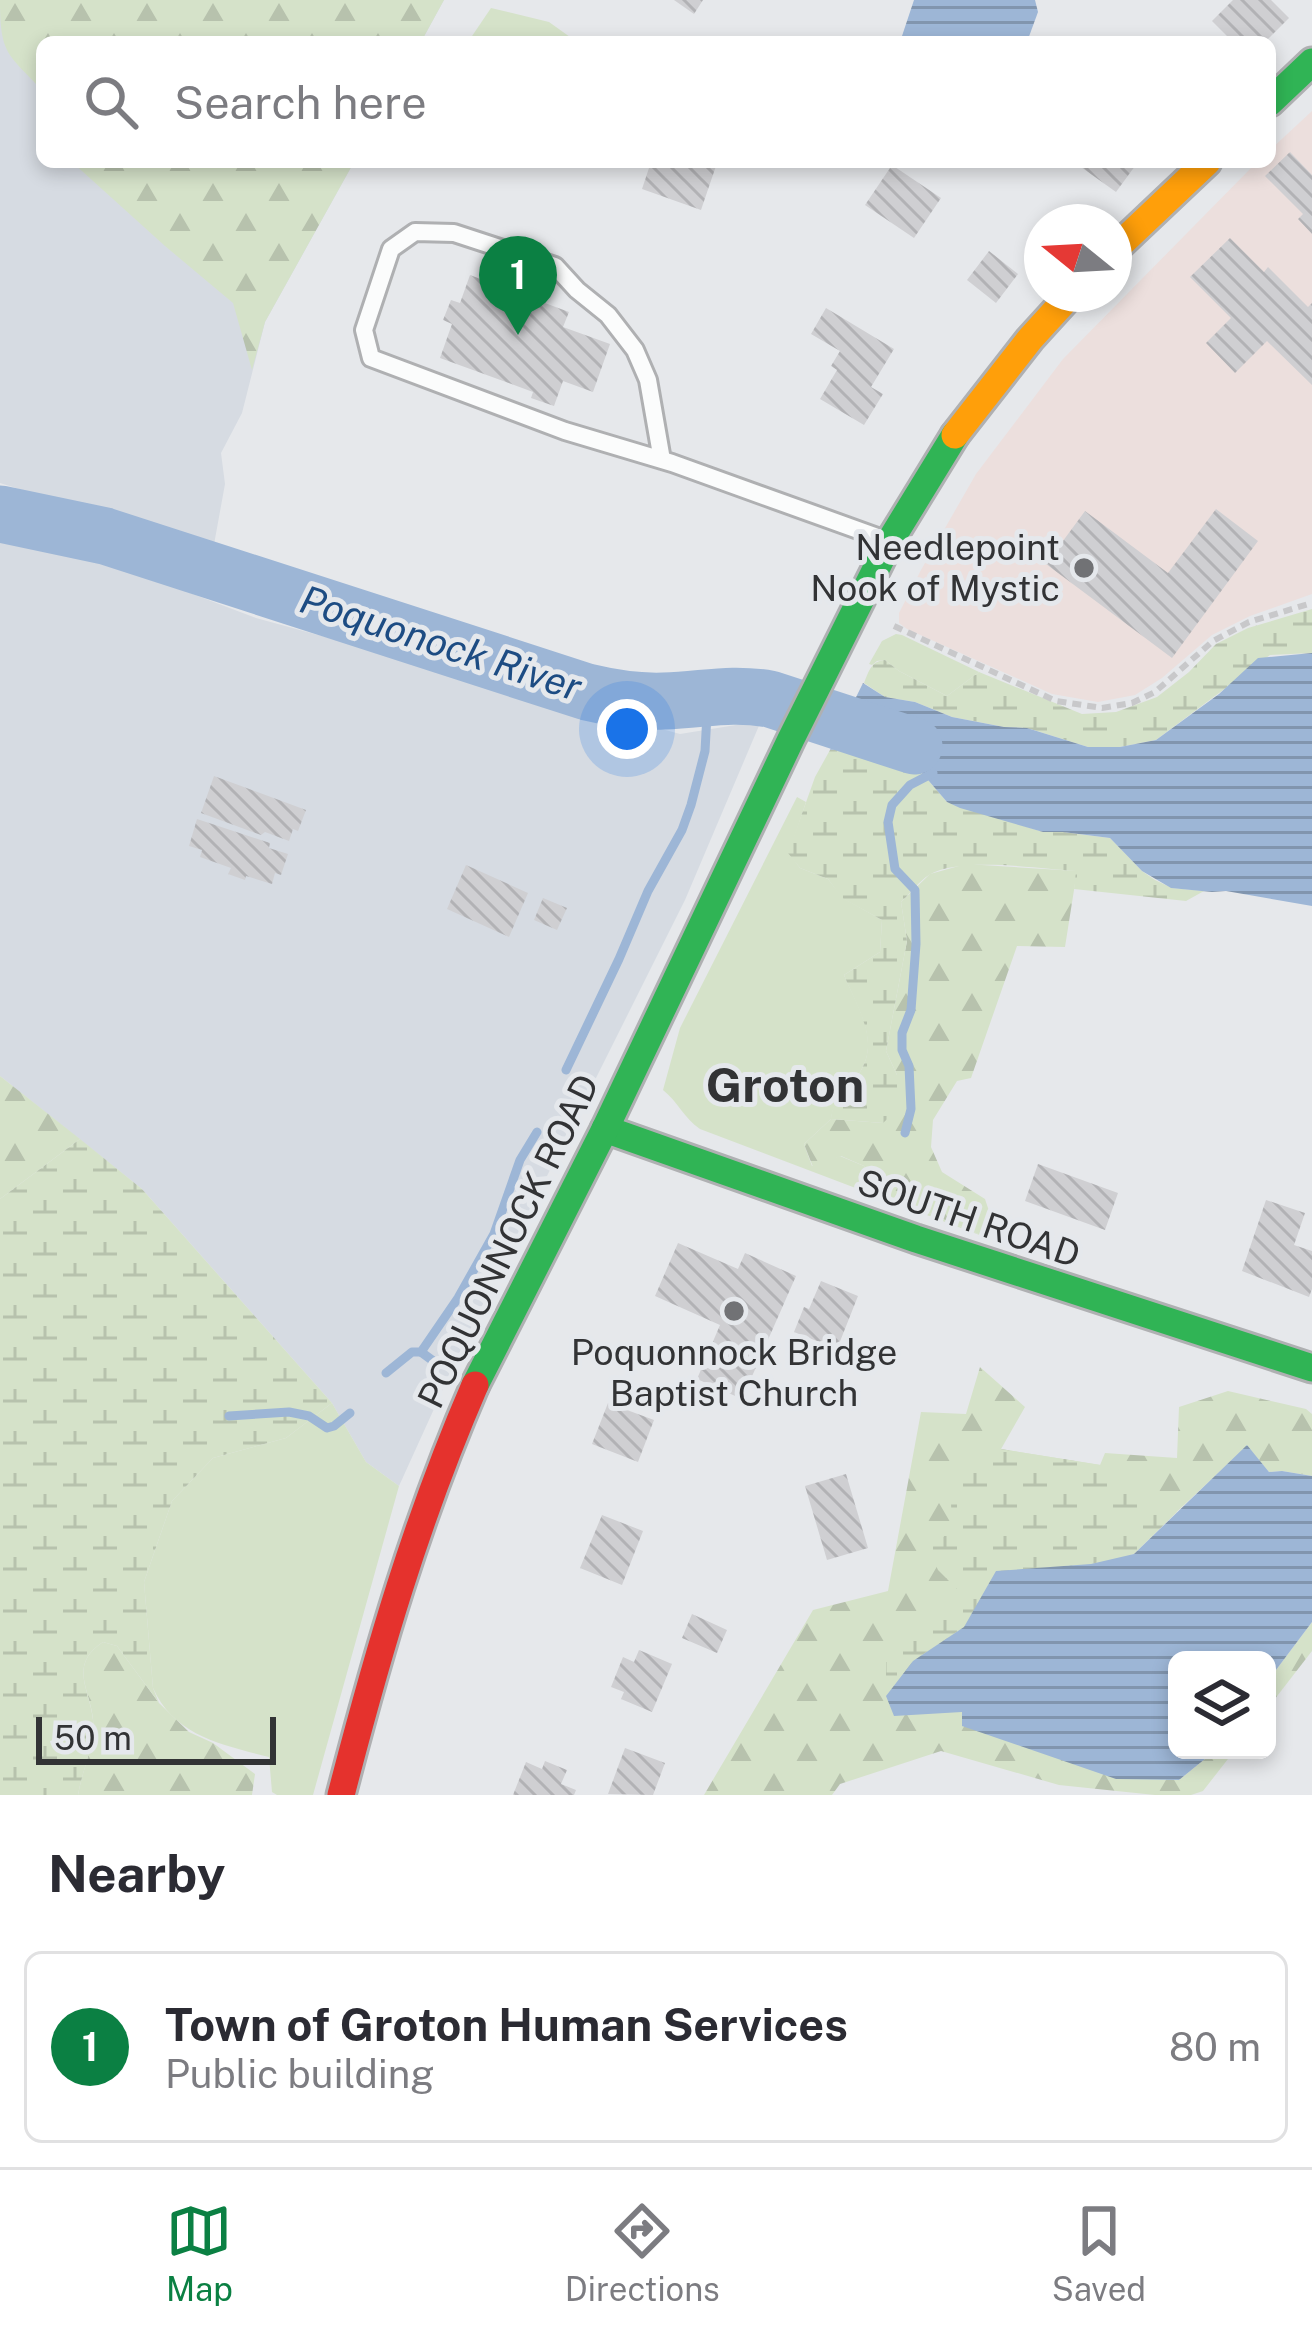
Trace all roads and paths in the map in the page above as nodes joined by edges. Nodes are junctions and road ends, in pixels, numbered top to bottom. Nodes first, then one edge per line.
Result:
1 (1312, 62) edge
2 (1276, 96) edge
3 (1202, 168) edge
4 (1132, 233) edge
5 (1055, 312) edge
6 (662, 460) junction
7 (890, 542) junction
8 (1312, 603) edge
9 (888, 623) dead end
10 (605, 1129) junction
11 (1312, 1368) edge
12 (341, 1795) edge

1 - 2 main road
3 - 4 main road
5 - 7 main road, POQUONNOCK ROAD
6 - 6 lane
6 - 7 lane
7 - 10 main road, POQUONNOCK ROAD
8 - 9 path
10 - 11 main road, SOUTH ROAD
10 - 12 main road, POQUONNOCK ROAD

